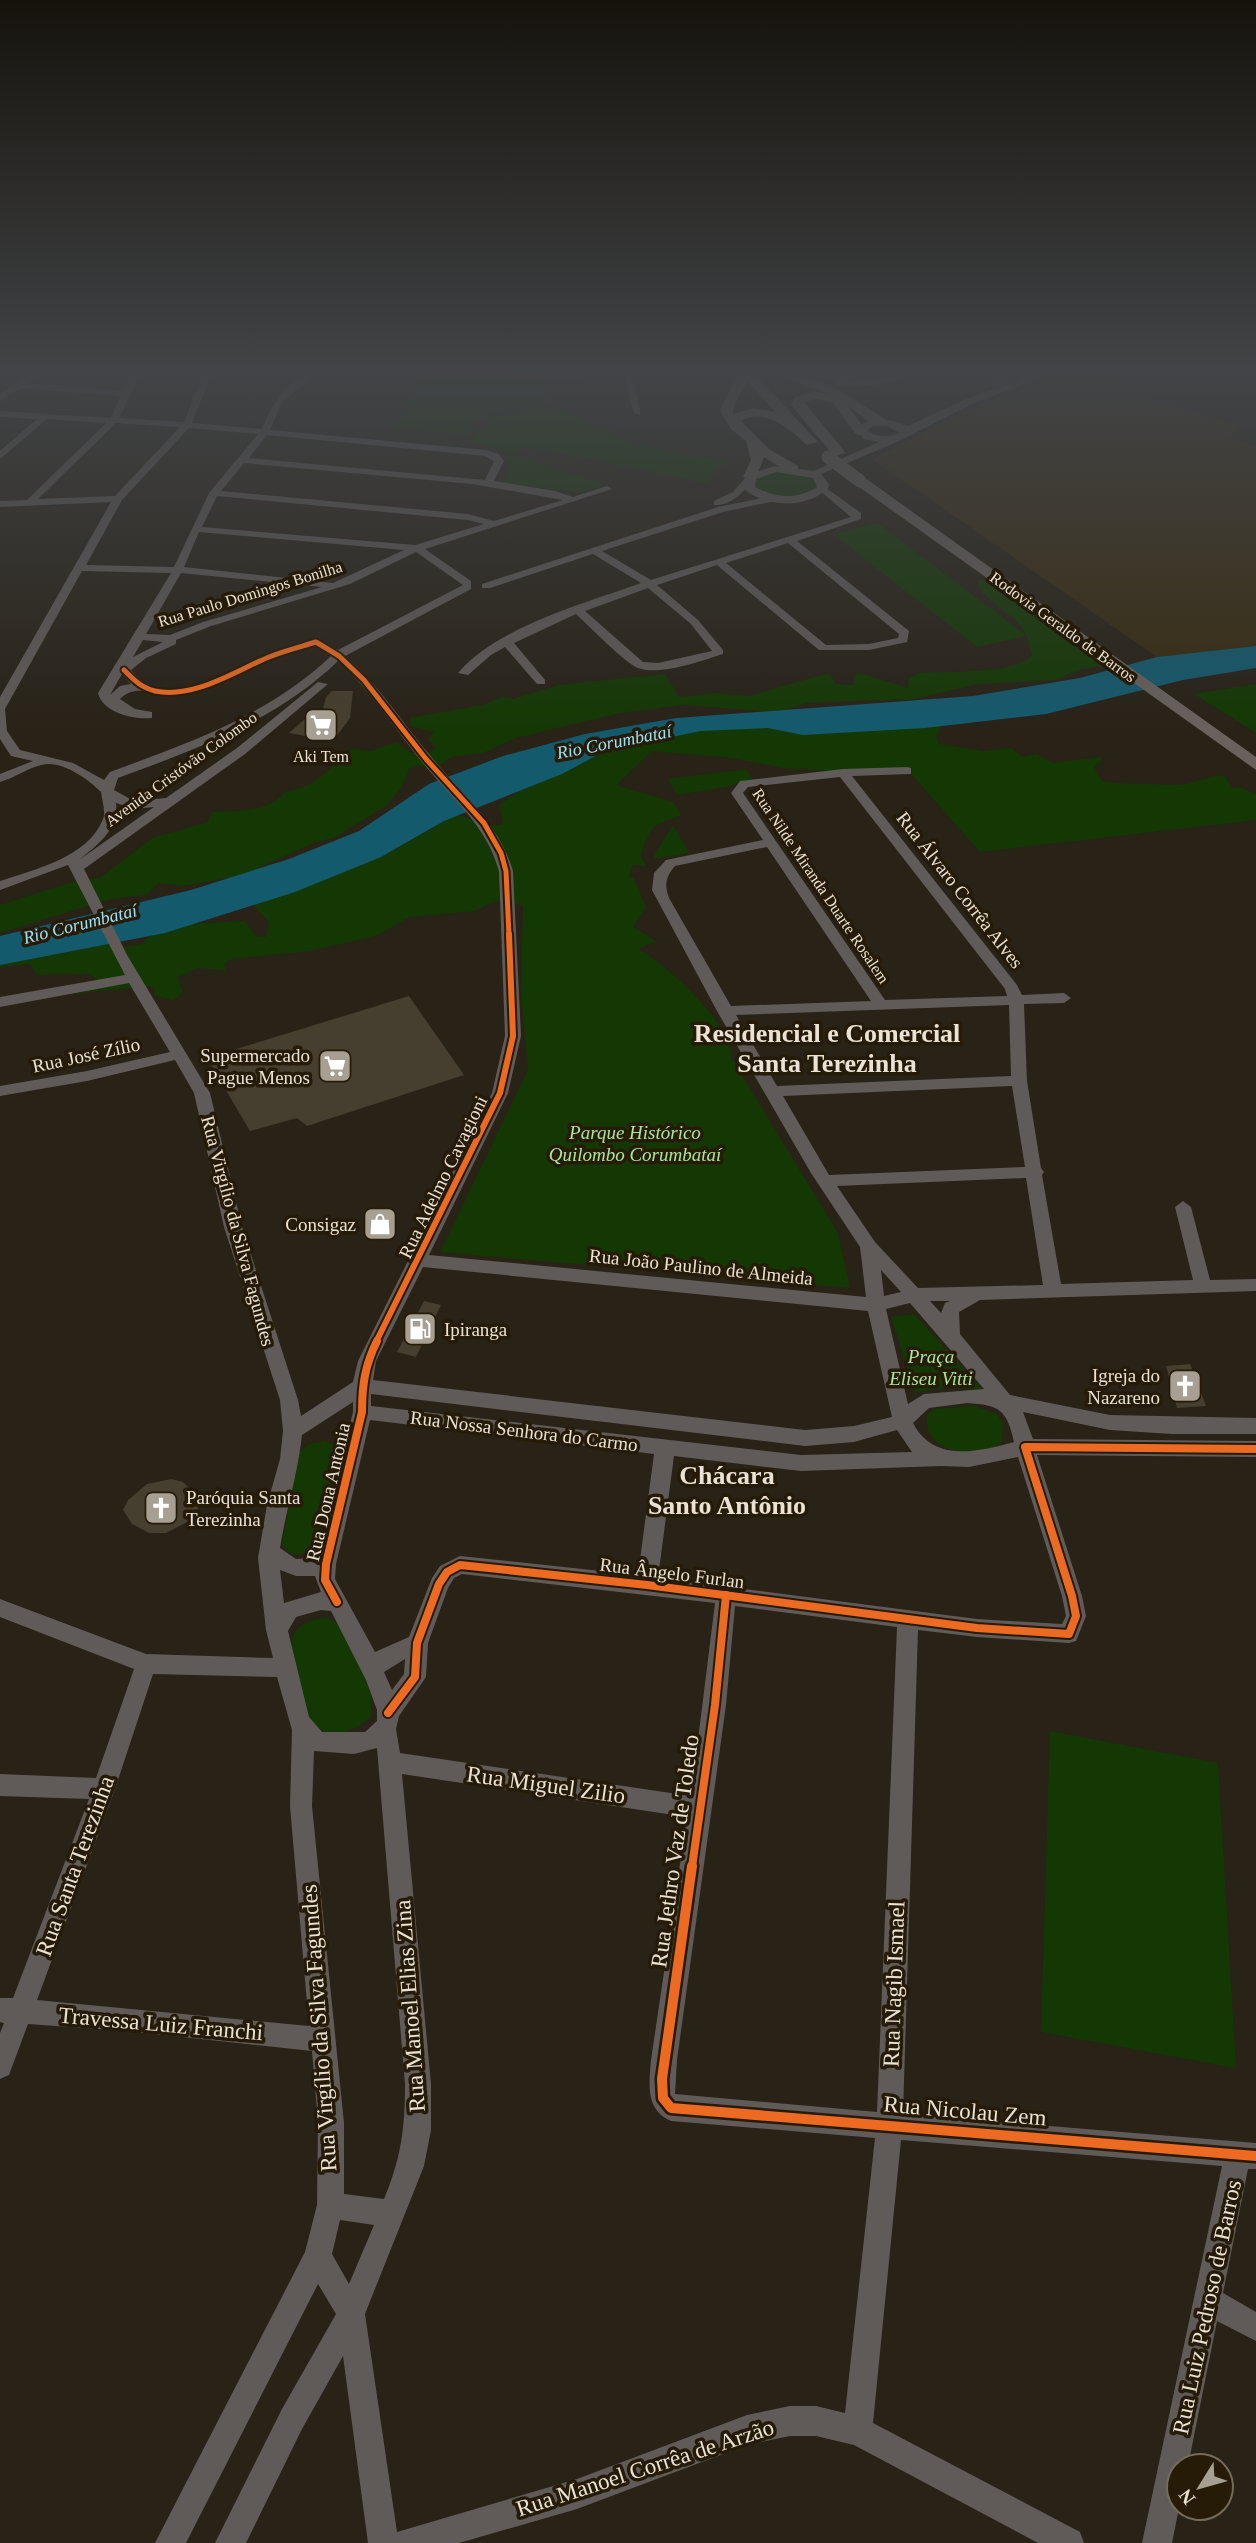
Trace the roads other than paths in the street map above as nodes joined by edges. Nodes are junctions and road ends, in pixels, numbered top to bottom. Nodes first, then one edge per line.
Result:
1 (40, 493) edge
2 (124, 493) edge
3 (214, 493) joint
4 (557, 493) edge
5 (596, 493) edge
6 (737, 493) edge
7 (759, 493) edge
8 (814, 493) edge
9 (829, 493) edge
10 (884, 493) edge
11 (777, 498) junction
12 (118, 499) junction
13 (573, 500) junction
14 (31, 502) junction
15 (0, 504) edge
16 (491, 523) junction
17 (195, 529) junction
18 (791, 541) junction
19 (417, 548) junction
20 (596, 552) junction
21 (720, 563) junction
22 (79, 568) junction
23 (178, 570) junction
24 (298, 582) junction
25 (651, 584) junction
26 (338, 585) junction
27 (467, 585) junction
28 (482, 585) junction
29 (303, 597) junction
30 (579, 611) junction
31 (379, 632) junction
32 (182, 635) junction
33 (141, 636) junction
34 (506, 641) junction
35 (316, 642) junction
36 (128, 656) junction
37 (340, 667) junction
38 (124, 670) junction
39 (464, 673) dead end
40 (541, 682) dead end
41 (144, 685) junction
42 (301, 686) junction
43 (1167, 694) junction
44 (0, 709) edge
45 (131, 712) junction
46 (148, 715) dead end
47 (219, 735) junction
48 (248, 744) junction
49 (1256, 750) edge
50 (15, 753) junction
51 (45, 761) junction
52 (1256, 765) edge
53 (907, 771) dead end
54 (843, 774) junction
55 (4, 776) edge
56 (111, 797) junction
57 (169, 799) junction
58 (769, 843) junction
59 (74, 864) junction
60 (0, 886) edge
61 (0, 895) edge
62 (134, 978) junction
63 (1064, 998) dead end
64 (1016, 1000) junction
65 (0, 1002) edge
66 (881, 1005) junction
67 (724, 1011) junction
68 (180, 1054) junction
69 (1019, 1081) junction
70 (0, 1091) edge
71 (772, 1091) junction
72 (1036, 1172) junction
73 (824, 1181) junction
74 (1183, 1207) dead end
75 (869, 1246) junction
76 (420, 1260) junction
77 (1256, 1285) edge
78 (1203, 1286) junction
79 (1053, 1292) junction
80 (978, 1294) junction
81 (915, 1296) junction
82 (876, 1305) junction
83 (951, 1336) junction
84 (362, 1386) junction
85 (1005, 1402) junction
86 (362, 1412) junction
87 (902, 1421) junction
88 (1256, 1426) edge
89 (293, 1431) junction
90 (665, 1447) junction
91 (1025, 1447) junction
92 (1256, 1449) edge
93 (937, 1459) junction
94 (270, 1552) junction
95 (326, 1564) junction
96 (647, 1585) junction
97 (726, 1595) junction
98 (337, 1602) junction
99 (0, 1608) edge
100 (908, 1620) junction
101 (277, 1630) junction
102 (417, 1643) junction
103 (146, 1664) junction
104 (286, 1668) junction
105 (372, 1670) junction
106 (386, 1721) junction
107 (303, 1729) junction
108 (390, 1762) junction
109 (0, 1785) edge
110 (104, 1790) junction
111 (701, 1808) junction
112 (10, 2011) edge
113 (323, 2040) junction
114 (0, 2066) edge
115 (671, 2108) joint
116 (890, 2123) junction
117 (1247, 2155) edge
118 (330, 2205) junction
119 (392, 2214) junction
120 (318, 2256) junction
121 (1209, 2301) junction
122 (351, 2314) junction
123 (1256, 2327) edge
124 (859, 2431) junction
125 (170, 2543) edge
126 (230, 2543) edge
127 (383, 2543) edge
128 (407, 2543) edge
129 (1069, 2543) edge
130 (1157, 2543) edge

1 - 14 street
2 - 12 street
3 - 16 street
3 - 17 street
4 - 13 street
5 - 13 street, Rua Paulo Domingos Bonilha
6 - 28 street, Avenida Cristóvão Colombo
7 - 11 main road
8 - 11 main road
9 - 18 street
10 - 43 highway, Rodovia Geraldo de Barros, bridge
11 - 20 street, Avenida Cristóvão Colombo
12 - 14 street
12 - 22 street
13 - 16 street, Rua Paulo Domingos Bonilha
14 - 15 street
16 - 19 street, Rua Paulo Domingos Bonilha
17 - 19 street
17 - 23 street
18 - 21 street
18 - 21 street
19 - 26 street, Rua Paulo Domingos Bonilha
19 - 27 street
20 - 25 street
20 - 28 street, Avenida Cristóvão Colombo
21 - 25 street
22 - 23 street
22 - 44 street
23 - 24 street
23 - 33 street
24 - 26 street
24 - 29 street
25 - 30 street
25 - 30 street
26 - 29 street, Rua Paulo Domingos Bonilha
27 - 28 street, Avenida Cristóvão Colombo
27 - 31 street, Avenida Cristóvão Colombo
28 - 37 street, Avenida Cristóvão Colombo
29 - 32 street, Rua Paulo Domingos Bonilha
30 - 34 street
31 - 35 street
31 - 37 street, Avenida Cristóvão Colombo
32 - 33 street, Rua Paulo Domingos Bonilha
32 - 38 street
33 - 36 street
34 - 39 street
34 - 40 street
35 - 37 street
35 - 41 street
36 - 38 street
36 - 45 street
37 - 42 street
37 - 42 street, Avenida Cristóvão Colombo
37 - 48 street, Avenida Cristóvão Colombo
37 - 76 street, Rua Adelmo Cavagioni
38 - 41 street
41 - 45 street
42 - 47 street, Avenida Cristóvão Colombo
43 - 49 highway, Rodovia Geraldo de Barros
43 - 52 highway, Rodovia Geraldo de Barros
44 - 50 street
45 - 46 street
47 - 48 street
47 - 56 street, Avenida Cristóvão Colombo
48 - 57 street, Avenida Cristóvão Colombo
50 - 51 street
50 - 55 street
51 - 55 street
51 - 56 street
53 - 54 street, Rua Nilde Miranda Duarte Rosalem
54 - 58 street, Rua Nilde Miranda Duarte Rosalem
54 - 64 street, Rua Álvaro Corrêa Alves
56 - 57 street
56 - 59 street, Avenida Cristóvão Colombo
57 - 59 street, Avenida Cristóvão Colombo
58 - 66 street, Rua Nilde Miranda Duarte Rosalem
58 - 67 street
59 - 60 street, Avenida Cristóvão Colombo
59 - 61 street, Avenida Cristóvão Colombo
59 - 62 street, Rua Virgílio da Silva Fagundes
62 - 65 street
62 - 68 street, Rua Virgílio da Silva Fagundes
63 - 64 street
64 - 66 street
64 - 69 street, Rua Álvaro Corrêa Alves
66 - 67 street
67 - 71 street
68 - 70 street, Rua José Zílio
68 - 89 street, Rua Virgílio da Silva Fagundes
69 - 71 street
69 - 72 street, Rua Álvaro Corrêa Alves
71 - 73 street
72 - 73 street
72 - 79 street, Rua Álvaro Corrêa Alves
73 - 75 street
74 - 78 street
75 - 81 street
75 - 82 street
76 - 82 street, Rua João Paulino de Almeida
76 - 84 street, Rua Adelmo Cavagioni
77 - 78 street, Rua João Paulino de Almeida
78 - 79 street, Rua João Paulino de Almeida
79 - 80 street, Rua João Paulino de Almeida
80 - 81 street, Rua João Paulino de Almeida
80 - 83 street
81 - 82 street, Rua João Paulino de Almeida
81 - 83 street
82 - 87 street
83 - 85 street
84 - 86 street, Rua Dona Antonia
84 - 87 street, Rua Nossa Senhora do Carmo
84 - 89 street
85 - 87 street
85 - 88 street
85 - 91 street
86 - 90 street, Rua Nossa Senhora do Carmo
86 - 95 street, Rua Dona Antonia
87 - 93 street
89 - 94 street, Rua Virgílio da Silva Fagundes
90 - 93 street, Rua Nossa Senhora do Carmo
90 - 96 street
91 - 92 street
91 - 93 street, Rua Nossa Senhora do Carmo
91 - 100 street, Rua Ângelo Furlan
94 - 95 street
94 - 101 street, Rua Virgílio da Silva Fagundes
95 - 98 street, Rua Dona Antonia
96 - 97 street, Rua Ângelo Furlan
96 - 102 street, Rua Ângelo Furlan
97 - 100 street, Rua Ângelo Furlan
97 - 111 street, Rua Jethro Vaz de Toledo
98 - 101 street
98 - 105 street, Rua Dona Antonia
99 - 103 street
100 - 116 street, Rua Nagib Ismael
101 - 104 street, Rua Virgílio da Silva Fagundes
102 - 105 street
102 - 106 street
103 - 104 street
103 - 110 street, Rua Santa Terezinha
104 - 107 street, Rua Virgílio da Silva Fagundes
105 - 106 street, Rua Manoel Elias Zina
106 - 107 street
106 - 108 street, Rua Manoel Elias Zina
107 - 113 street, Rua Virgílio da Silva Fagundes
108 - 111 street, Rua Miguel Zilio
108 - 119 street, Rua Manoel Elias Zina
109 - 110 street
110 - 112 street, Rua Santa Terezinha
111 - 115 street, Rua Jethro Vaz de Toledo
112 - 113 street, Travessa Luiz Franchi
112 - 114 street, Rua Santa Terezinha
113 - 118 street, Rua Virgílio da Silva Fagundes
115 - 116 street, Rua Nicolau Zem
116 - 117 street, Rua Nicolau Zem
116 - 124 street, Rua Nagib Ismael
117 - 121 street, Rua Luiz Pedroso de Barros
118 - 119 street
118 - 120 street, Rua Virgílio da Silva Fagundes
119 - 122 street, Rua Manoel Elias Zina
120 - 122 street
120 - 125 street, Rua Virgílio da Silva Fagundes
121 - 123 street
121 - 130 street, Rua Luiz Pedroso de Barros
122 - 126 street
122 - 127 street
124 - 128 street, Rua Manoel Corrêa de Arzão
124 - 129 street, Rua Manoel Corrêa de Arzão

